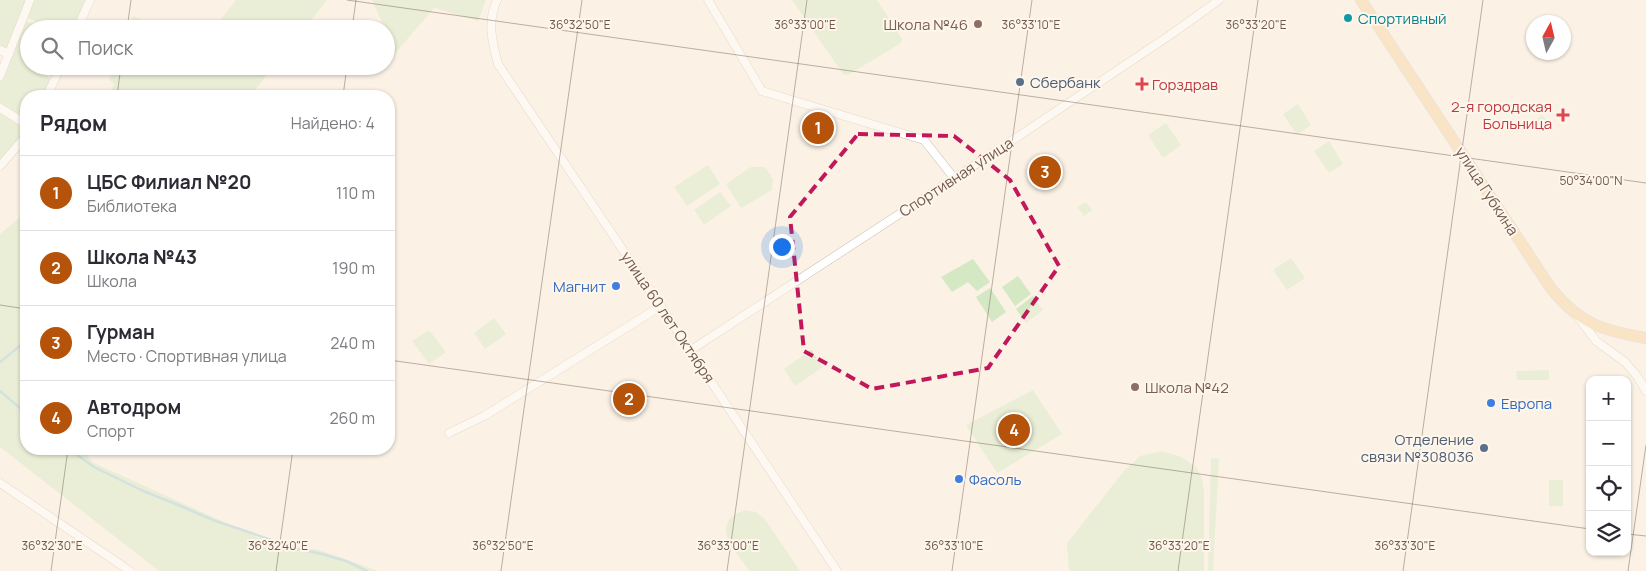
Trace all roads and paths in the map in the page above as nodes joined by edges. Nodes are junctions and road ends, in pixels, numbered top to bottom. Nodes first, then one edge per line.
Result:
1 (30, 0) edge
2 (90, 0) edge
3 (497, 0) edge
4 (708, 0) edge
5 (1219, 0) edge
6 (1361, 0) edge
7 (22, 20) edge
8 (81, 20) edge
9 (20, 26) edge
10 (0, 50) edge
11 (9, 54) junction
12 (57, 75) edge
13 (0, 76) edge
14 (50, 90) edge
15 (0, 108) edge
16 (20, 120) edge
17 (20, 143) edge
18 (0, 166) edge
19 (954, 178) junction
20 (661, 306) junction
21 (1579, 318) junction
22 (1646, 338) edge
23 (691, 350) junction
24 (1646, 391) edge
25 (449, 433) dead end
26 (0, 483) edge
27 (130, 571) edge
28 (836, 571) edge

1 - 7 street
2 - 8 street
3 - 20 street, улица 60 лет Октября
4 - 19 street
5 - 19 street, Спортивная улица
6 - 21 main road, улица Губкина
9 - 11 street
10 - 11 street
11 - 13 street
12 - 14 street
15 - 16 street
17 - 18 street
19 - 23 street, Спортивная улица
20 - 23 street, улица 60 лет Октября
20 - 25 street
21 - 22 main road, улица Губкина
21 - 24 street
23 - 28 street, улица 60 лет Октября
26 - 27 street

